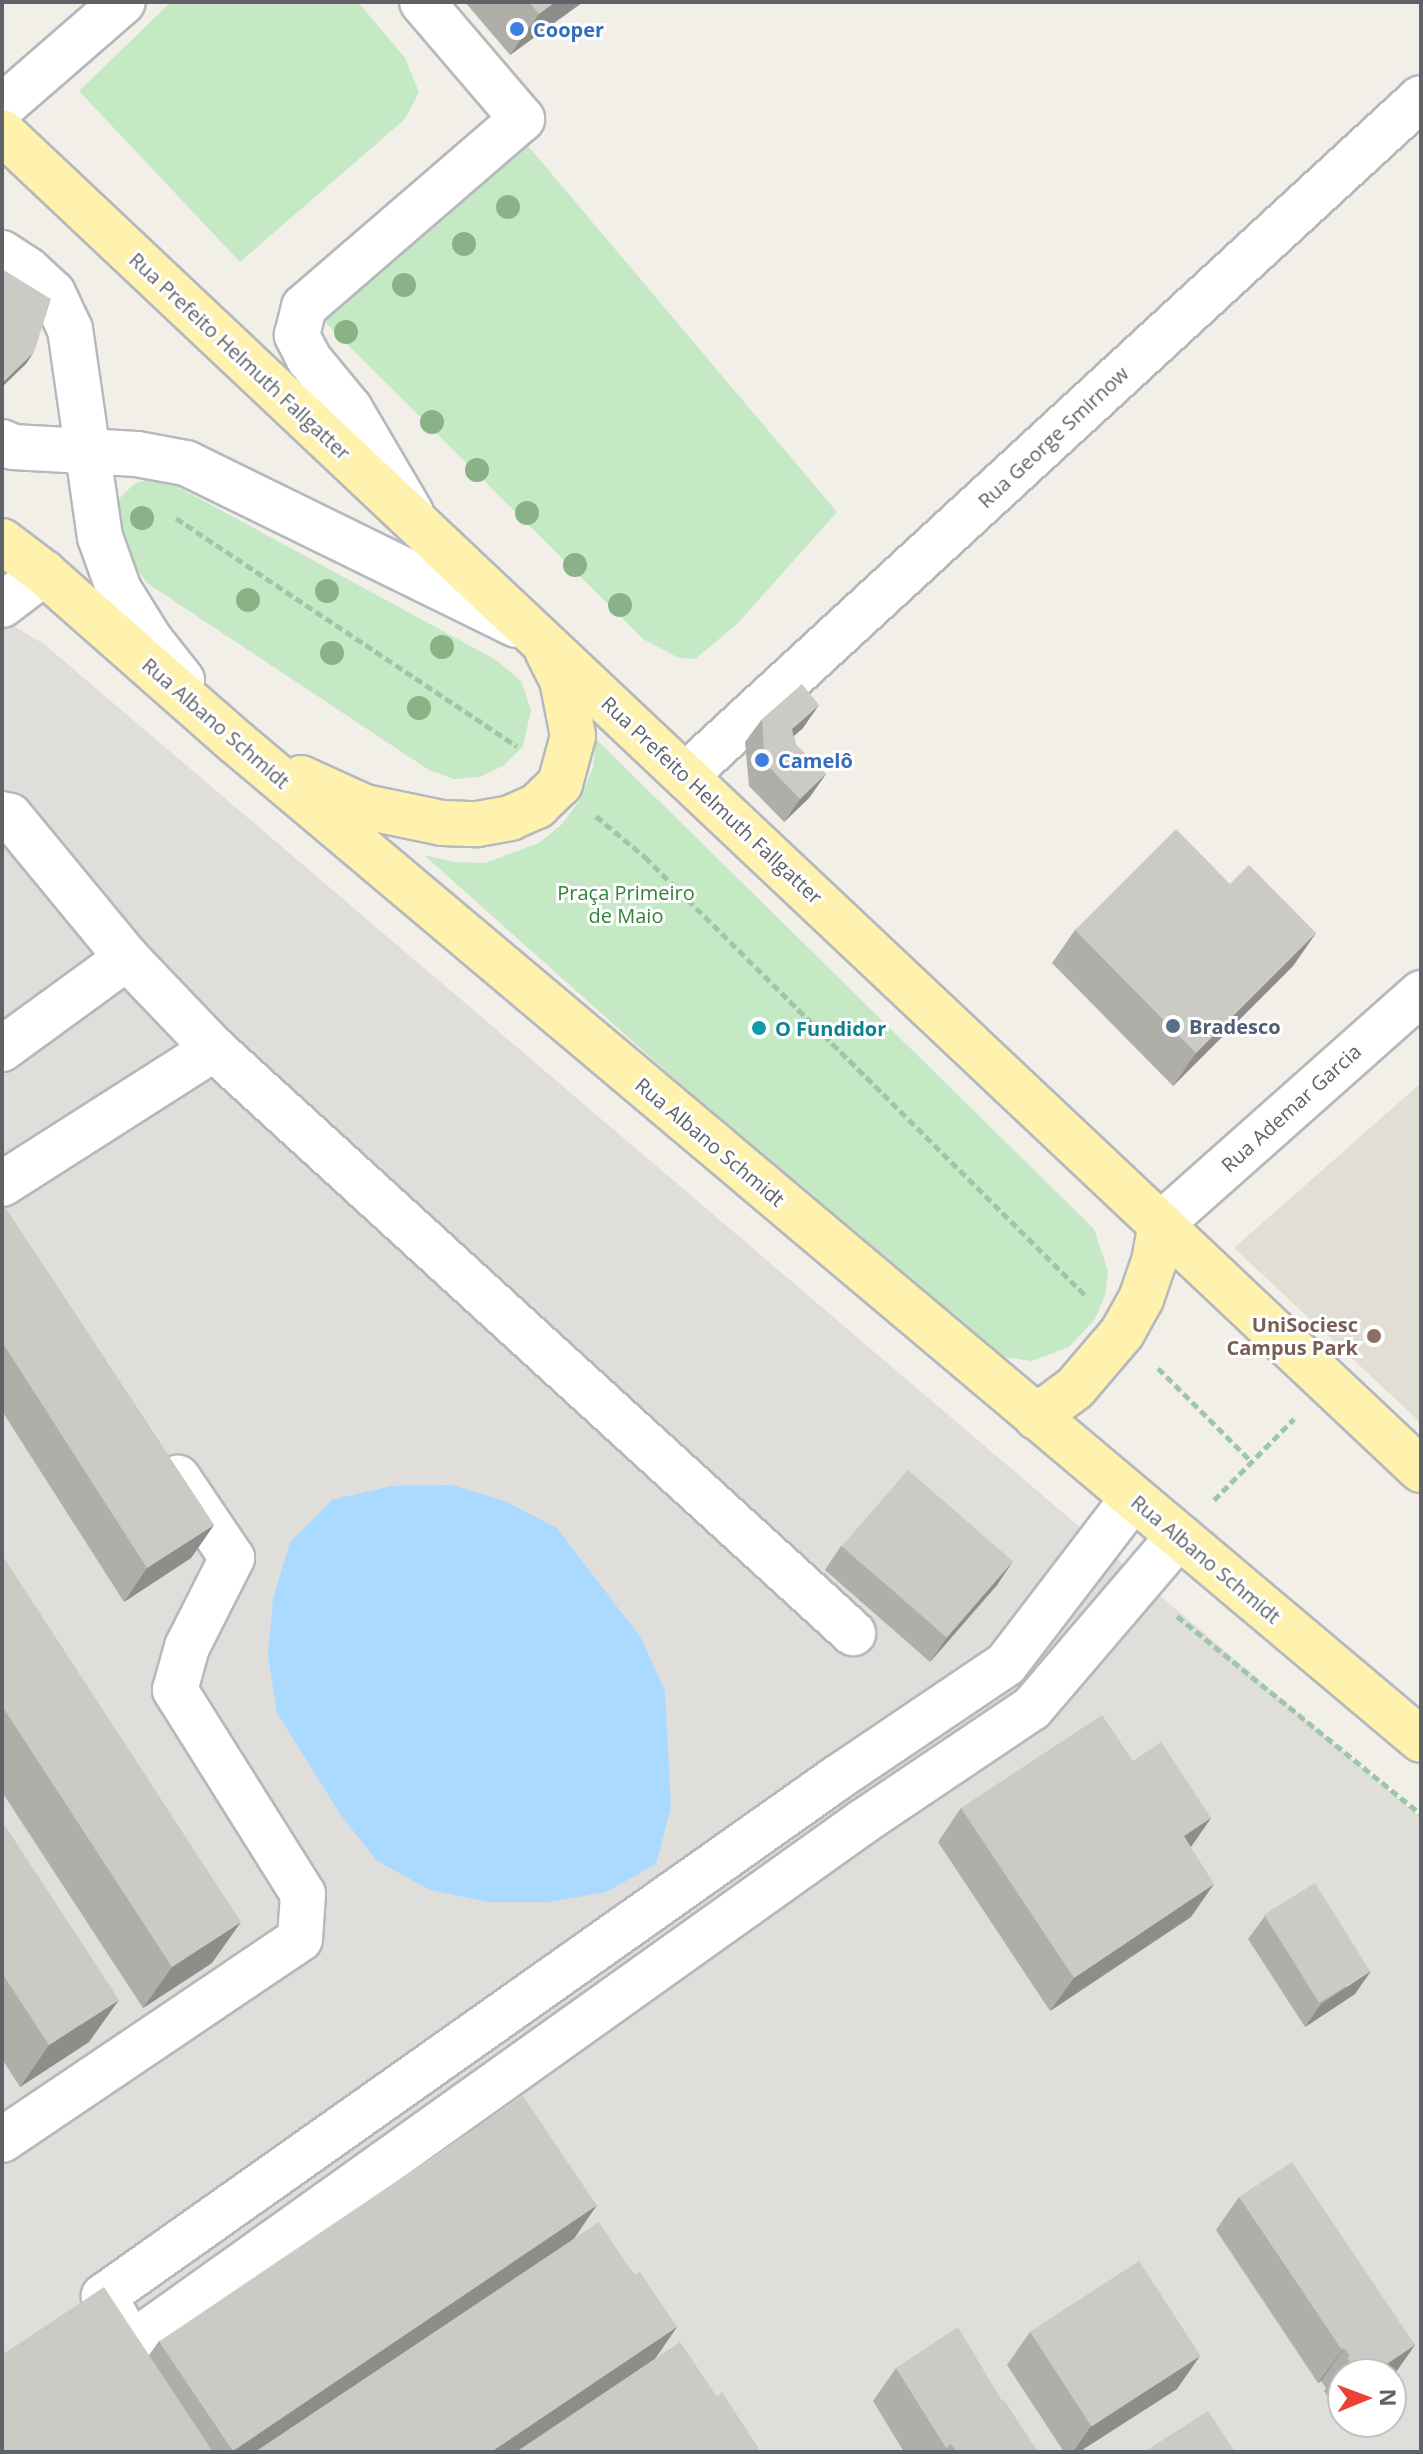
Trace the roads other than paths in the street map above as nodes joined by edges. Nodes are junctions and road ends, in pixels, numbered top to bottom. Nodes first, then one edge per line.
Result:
1 (123, 2) edge
2 (422, 2) edge
3 (1421, 98) edge
4 (2, 107) edge
5 (2, 132) edge
6 (2, 253) edge
7 (70, 329) junction
8 (8, 444) edge
9 (88, 452) junction
10 (416, 522) junction
11 (2, 541) edge
12 (44, 573) junction
13 (2, 605) edge
14 (541, 639) junction
15 (236, 742) junction
16 (686, 775) junction
17 (2, 814) edge
18 (127, 958) junction
19 (1421, 993) edge
20 (2, 1049) edge
21 (214, 1049) junction
22 (2, 1184) edge
23 (1161, 1224) junction
24 (1036, 1417) junction
25 (152, 1440) edge
26 (1421, 1470) edge
27 (1133, 1498) junction
28 (1179, 1536) junction
29 (853, 1633) dead end
30 (1421, 1740) edge
31 (2, 2140) edge

1 - 4 street
2 - 10 street
3 - 16 street, Rua George Smirnow
5 - 10 main road, Rua Prefeito Helmuth Fallgatter
6 - 7 street
7 - 8 street
7 - 9 street
8 - 9 street
9 - 14 street
9 - 15 street
10 - 14 main road, Rua Prefeito Helmuth Fallgatter
11 - 12 main road, Rua Albano Schmidt
12 - 13 street
12 - 15 main road, Rua Albano Schmidt
14 - 15 main road
14 - 16 main road, Rua Prefeito Helmuth Fallgatter
15 - 24 main road, Rua Albano Schmidt
16 - 23 main road, Rua Prefeito Helmuth Fallgatter
17 - 18 street
18 - 20 street
18 - 21 street
19 - 23 street, Rua Ademar Garcia
21 - 22 street
21 - 29 street
23 - 24 main road
23 - 26 main road, Rua Prefeito Helmuth Fallgatter
24 - 27 main road, Rua Albano Schmidt
25 - 31 street
27 - 28 main road, Rua Albano Schmidt
27 - 28 street
28 - 30 main road, Rua Albano Schmidt

